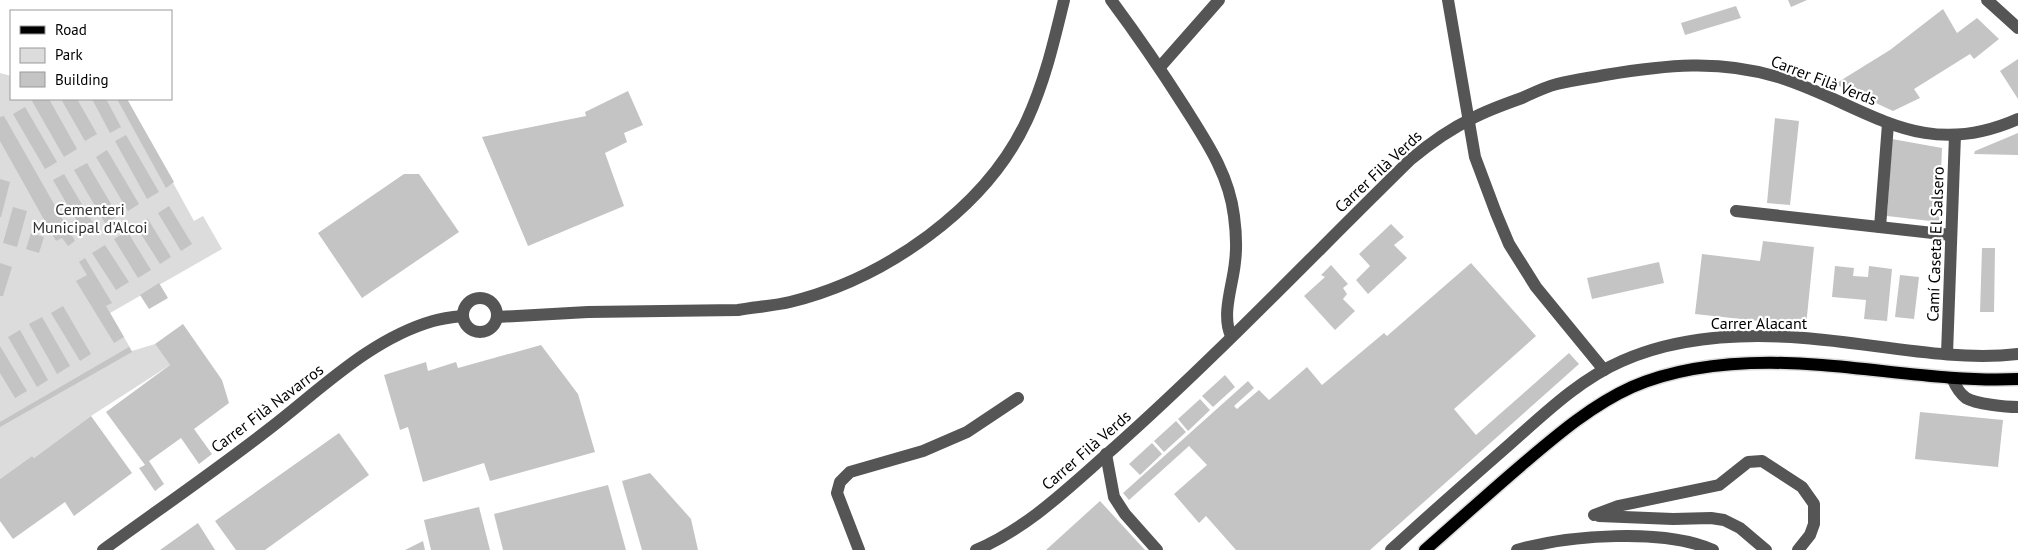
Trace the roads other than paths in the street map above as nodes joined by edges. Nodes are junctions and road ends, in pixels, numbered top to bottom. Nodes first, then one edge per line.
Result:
1 (1064, 0) edge
2 (1111, 0) edge
3 (1219, 0) edge
4 (1448, 0) edge
5 (1987, 0) edge
6 (2018, 28) edge
7 (1160, 66) junction
8 (2018, 119) edge
9 (1468, 120) junction
10 (1888, 124) junction
11 (1955, 135) junction
12 (1736, 211) dead end
13 (1880, 227) junction
14 (1951, 235) junction
15 (463, 316) junction
16 (497, 317) junction
17 (1231, 336) junction
18 (1947, 354) junction
19 (2018, 354) edge
20 (1604, 370) junction
21 (1952, 378) junction
22 (2018, 379) edge
23 (1018, 398) dead end
24 (2018, 407) edge
25 (1106, 454) junction
26 (103, 550) edge
27 (859, 550) edge
28 (976, 550) edge
29 (1157, 550) edge
30 (1391, 550) edge
31 (1425, 550) edge
32 (1517, 550) edge
33 (1713, 550) edge
34 (1766, 550) edge
35 (1798, 550) edge

1 - 16 street
2 - 7 street
3 - 7 street
4 - 9 street
5 - 6 street
7 - 17 street
8 - 11 street, Carrer Filà Verds
9 - 10 street, Carrer Filà Verds
9 - 17 street, Carrer Filà Verds
9 - 20 street
10 - 11 street, Carrer Filà Verds
10 - 13 street
11 - 14 street, Camí Caseta El Salsero
12 - 13 street
13 - 14 street
14 - 18 street, Camí Caseta El Salsero
15 - 16 street
15 - 16 street
15 - 26 street, Carrer Filà Navarros
17 - 25 street, Carrer Filà Verds
18 - 19 street, Carrer Alacant
18 - 20 street, Carrer Alacant
20 - 30 street, Carrer Alacant
21 - 22 main road
21 - 24 street
21 - 31 main road
23 - 27 street
25 - 28 street, Carrer Filà Verds
25 - 29 street
32 - 33 street
34 - 35 street

